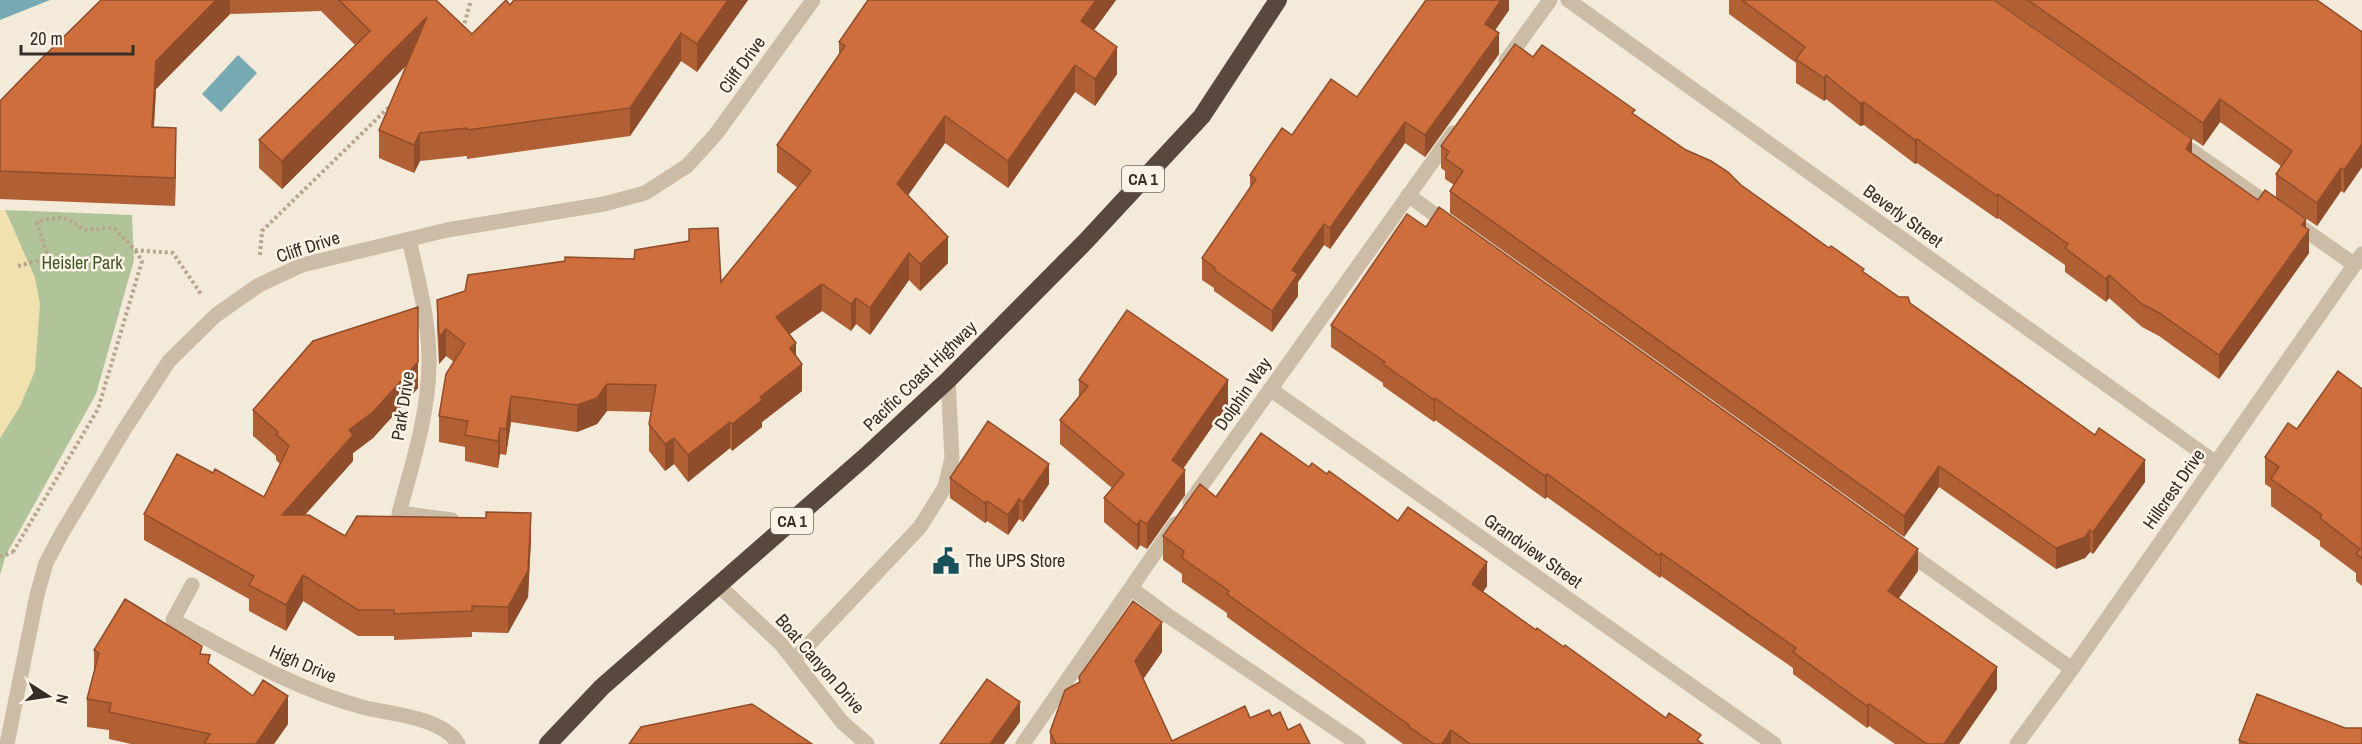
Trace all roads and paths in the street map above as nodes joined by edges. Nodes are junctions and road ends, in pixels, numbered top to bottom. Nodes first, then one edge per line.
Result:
1 (471, 0) edge
2 (813, 0) edge
3 (1278, 0) edge
4 (1550, 0) edge
5 (1568, 0) edge
6 (461, 34) edge
7 (1496, 74) edge
8 (394, 102) edge
9 (1462, 121) edge
10 (2161, 129) edge
11 (1408, 195) junction
12 (1465, 236) edge
13 (410, 239) junction
14 (135, 250) junction
15 (2358, 260) edge
16 (18, 266) dead end
17 (259, 285) junction
18 (216, 315) junction
19 (948, 380) junction
20 (1270, 389) junction
21 (2216, 463) junction
22 (462, 521) edge
23 (1889, 538) edge
24 (14, 552) dead end
25 (192, 585) dead end
26 (717, 585) junction
27 (1131, 588) junction
28 (794, 660) junction
29 (2072, 669) junction
30 (7, 744) edge
31 (458, 744) edge
32 (548, 744) edge
33 (867, 744) edge
34 (1023, 744) edge
35 (1358, 744) edge
36 (1774, 744) edge
37 (2017, 744) edge

1 - 6 path
2 - 13 street, Cliff Drive
3 - 19 highway, Pacific Coast Highway / CA 1
4 - 7 street
5 - 21 street, Beverly Street
8 - 17 path
9 - 11 street, Dolphin Way
10 - 15 street
11 - 12 street
11 - 20 street, Dolphin Way
13 - 17 street, Cliff Drive
13 - 22 street, Park Drive
14 - 16 path
14 - 18 path
14 - 24 path
15 - 21 street, Hillcrest Drive
17 - 18 street, Cliff Drive
18 - 30 street, Cliff Drive
19 - 26 highway, Pacific Coast Highway / CA 1
19 - 28 street
20 - 27 street, Dolphin Way
20 - 36 street, Grandview Street
21 - 29 street, Hillcrest Drive
23 - 29 street
25 - 31 street, High Drive
26 - 28 street, Boat Canyon Drive
26 - 32 highway, Pacific Coast Highway / CA 1
27 - 34 street, Dolphin Way
27 - 35 street
28 - 33 street, Boat Canyon Drive
29 - 37 street, Hillcrest Drive

